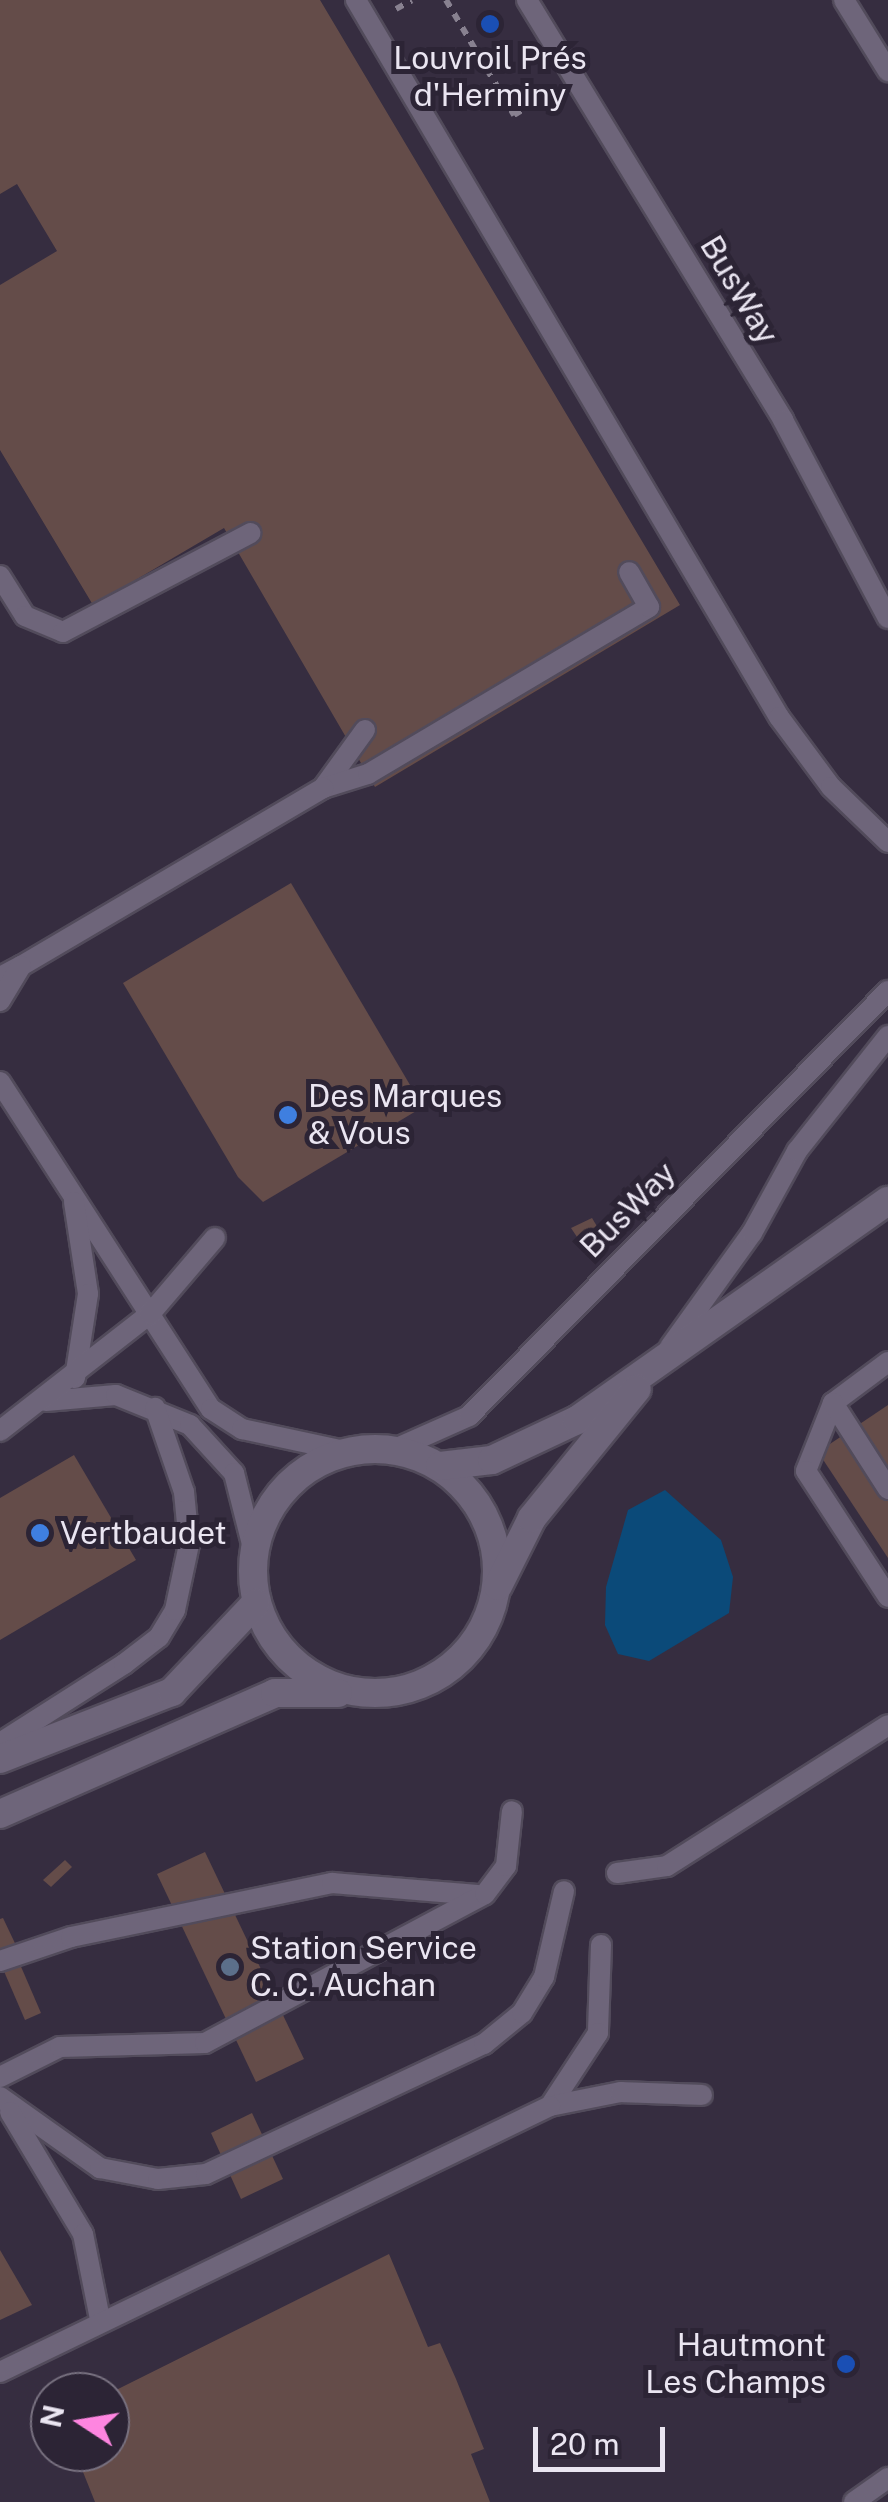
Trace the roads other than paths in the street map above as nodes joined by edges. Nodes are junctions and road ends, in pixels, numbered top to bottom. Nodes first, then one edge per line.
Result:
1 (356, 0) edge
2 (527, 0) edge
3 (844, 0) edge
4 (888, 71) edge
5 (251, 534) dead end
6 (629, 572) dead end
7 (0, 576) edge
8 (888, 618) edge
9 (365, 730) dead end
10 (323, 788) junction
11 (888, 842) edge
12 (21, 966) junction
13 (0, 976) edge
14 (888, 991) edge
15 (0, 1001) edge
16 (888, 1036) edge
17 (0, 1082) edge
18 (72, 1190) junction
19 (888, 1201) edge
20 (215, 1238) dead end
21 (150, 1314) junction
22 (660, 1361) junction
23 (888, 1362) edge
24 (75, 1378) junction
25 (46, 1401) junction
26 (832, 1403) junction
27 (155, 1408) junction
28 (0, 1432) edge
29 (396, 1449) junction
30 (345, 1451) junction
31 (440, 1466) junction
32 (888, 1488) edge
33 (254, 1552) junction
34 (497, 1588) junction
35 (888, 1598) edge
36 (256, 1603) junction
37 (358, 1693) junction
38 (888, 1726) edge
39 (0, 1743) edge
40 (0, 1759) edge
41 (512, 1811) dead end
42 (0, 1814) edge
43 (617, 1873) dead end
44 (564, 1892) dead end
45 (485, 1894) junction
46 (600, 1945) dead end
47 (0, 1961) edge
48 (0, 2077) edge
49 (702, 2095) dead end
50 (0, 2098) edge
51 (550, 2106) junction
52 (100, 2319) junction
53 (0, 2372) edge
54 (888, 2478) edge
55 (854, 2502) edge

1 - 11 lane
2 - 8 lane, BusWay
3 - 4 lane
5 - 7 lane
6 - 10 lane
9 - 10 lane
10 - 12 lane
12 - 13 lane
12 - 15 lane
14 - 29 lane, BusWay
16 - 22 lane
17 - 18 lane
18 - 21 lane
18 - 24 lane
19 - 22 street
20 - 21 lane
21 - 24 lane
21 - 30 lane
22 - 31 street
22 - 34 street
23 - 26 lane
24 - 25 lane
25 - 27 lane
25 - 28 lane
26 - 32 lane
26 - 35 lane
27 - 33 lane
27 - 39 lane
29 - 30 street
29 - 31 street
30 - 33 street
31 - 34 street
33 - 36 street
34 - 37 street
36 - 37 street
36 - 40 street
37 - 42 street
38 - 43 lane
41 - 45 lane
44 - 50 lane
45 - 47 lane
45 - 48 lane
46 - 51 lane
49 - 51 lane
50 - 52 lane
51 - 52 lane
52 - 53 lane
54 - 55 lane

